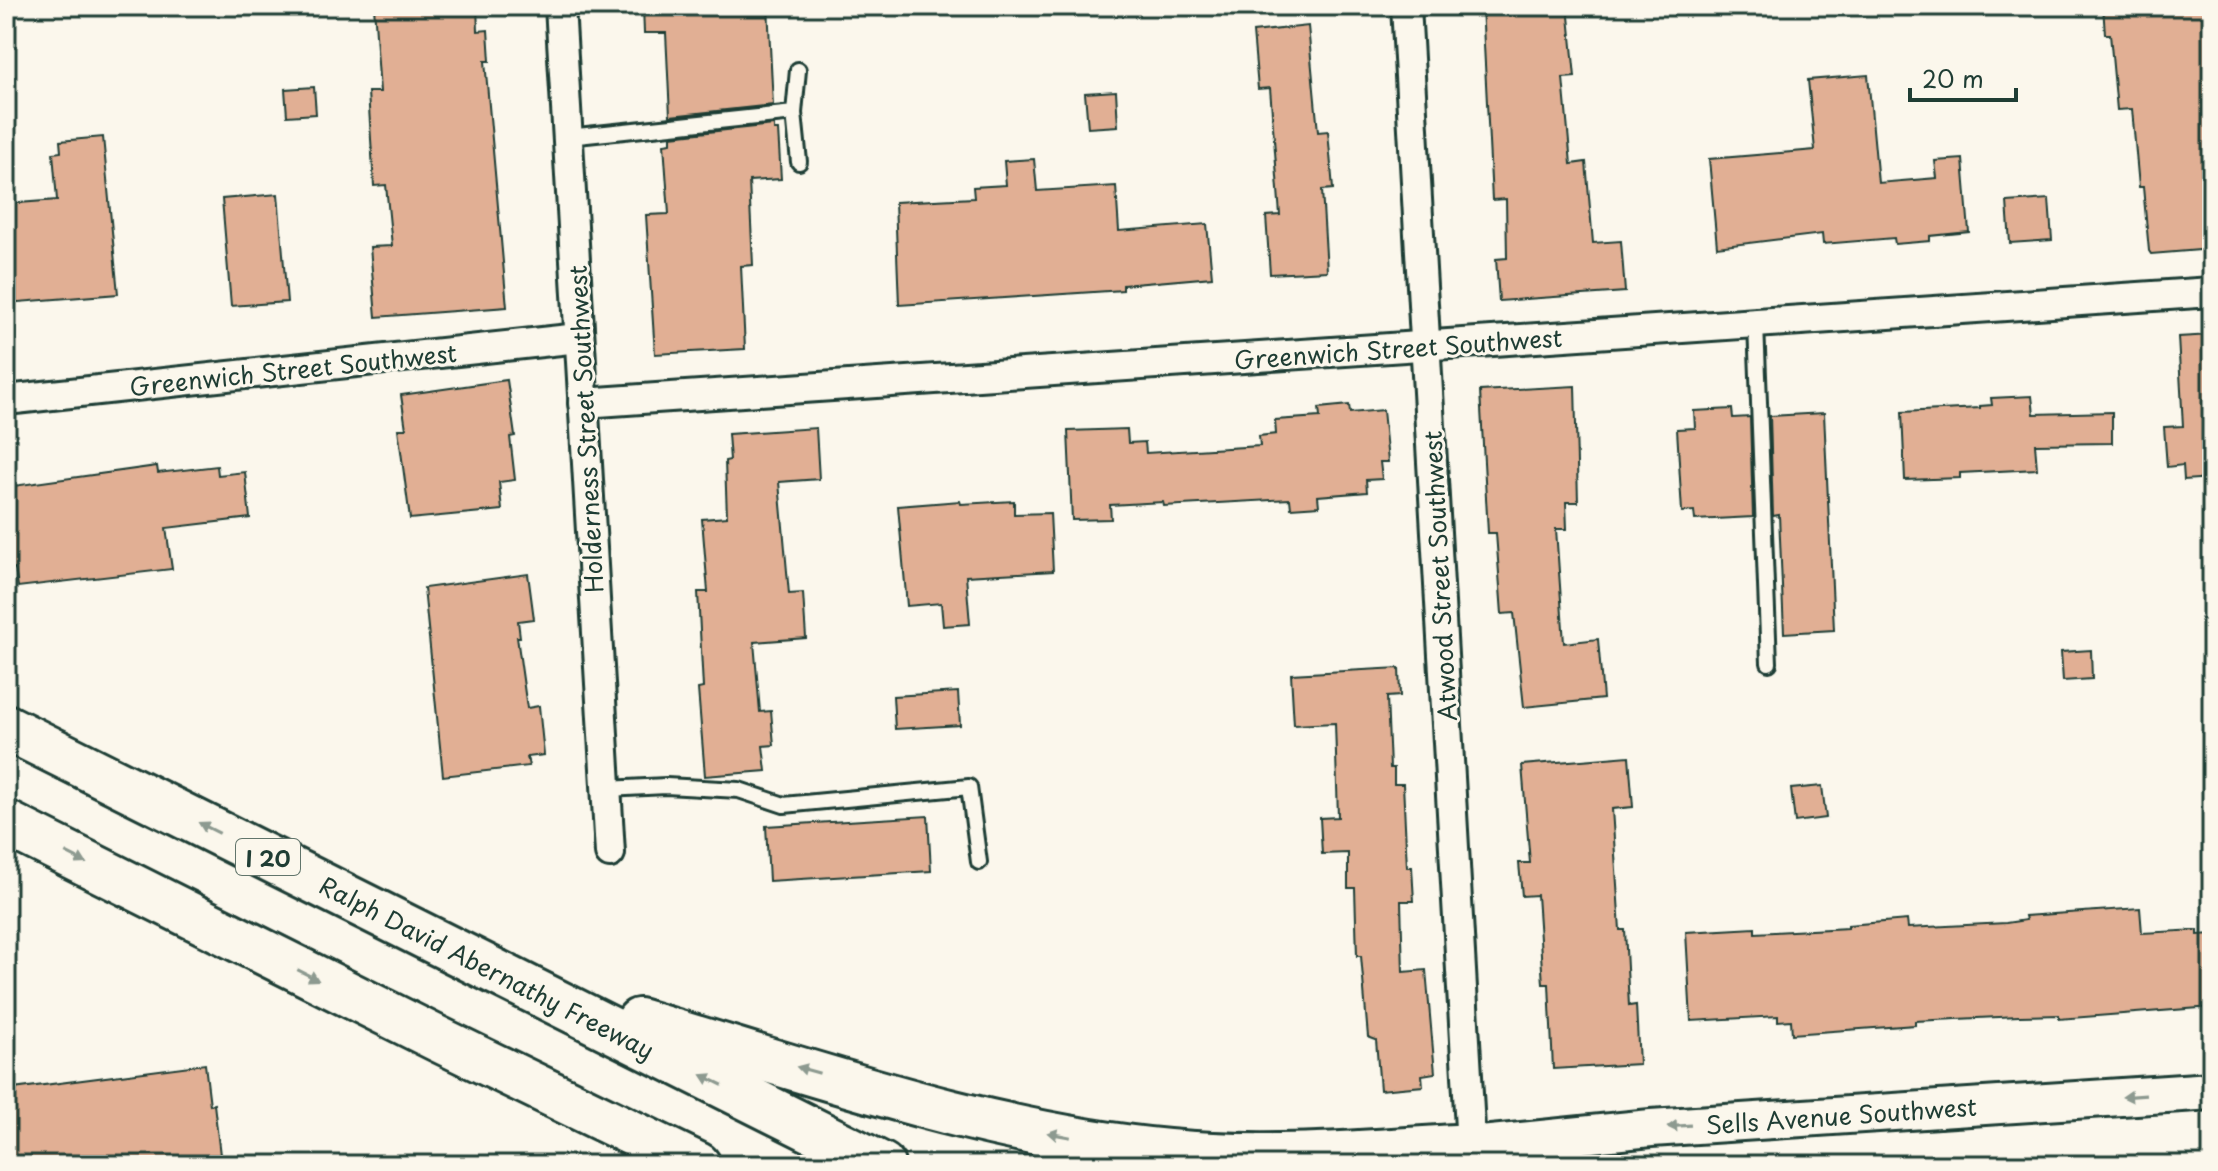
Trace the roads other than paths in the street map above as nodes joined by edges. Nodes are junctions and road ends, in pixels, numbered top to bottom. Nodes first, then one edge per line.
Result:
1 (560, 6) edge
2 (1406, 6) edge
3 (798, 70) dead end
4 (794, 113) junction
5 (568, 137) junction
6 (799, 162) dead end
7 (2212, 292) edge
8 (1756, 324) junction
9 (579, 338) junction
10 (1425, 346) junction
11 (6, 400) edge
12 (583, 403) junction
13 (1769, 663) dead end
14 (6, 727) edge
15 (607, 789) junction
16 (6, 823) edge
17 (610, 853) dead end
18 (979, 862) dead end
19 (529, 989) junction
20 (438, 1039) junction
21 (2212, 1091) edge
22 (1471, 1146) junction
23 (637, 1165) edge
24 (698, 1165) edge
25 (882, 1165) edge

1 - 5 street, Holderness Street Southwest
2 - 10 street, Atwood Street Southwest
3 - 4 lane
4 - 5 lane
4 - 6 lane
5 - 9 street, Holderness Street Southwest
7 - 8 street, Greenwich Street Southwest
8 - 10 street, Greenwich Street Southwest
8 - 13 lane
9 - 11 street, Greenwich Street Southwest
9 - 12 street, Holderness Street Southwest
10 - 12 street, Greenwich Street Southwest
10 - 22 street, Atwood Street Southwest
12 - 15 street, Holderness Street Southwest
19 -> 14 highway, Ralph David Abernathy Freeway / I 20
15 - 17 street, Holderness Street Southwest
15 - 18 lane
16 -> 20 highway
22 -> 19 highway
25 -> 19 highway, Ralph David Abernathy Freeway / I 20
20 - 23 highway
20 - 24 highway
21 -> 22 street, Sells Avenue Southwest

